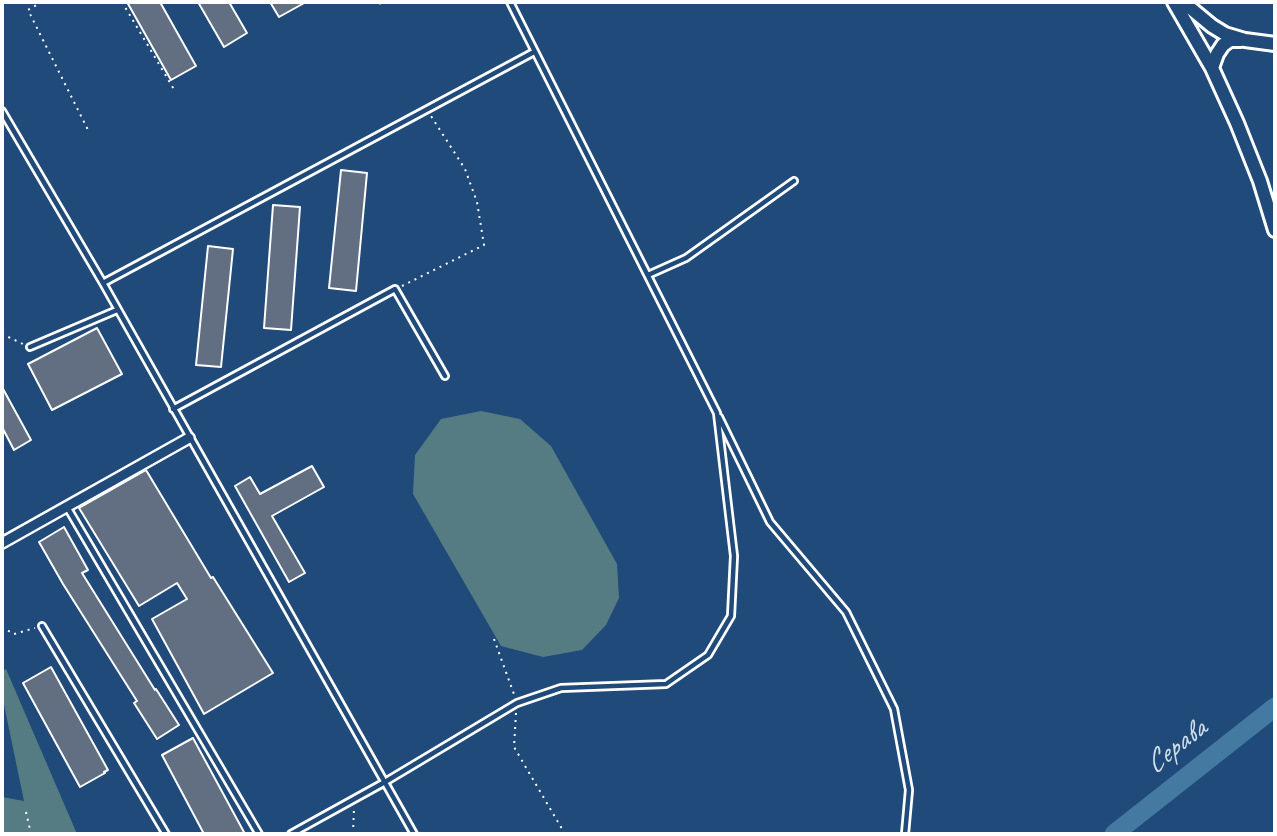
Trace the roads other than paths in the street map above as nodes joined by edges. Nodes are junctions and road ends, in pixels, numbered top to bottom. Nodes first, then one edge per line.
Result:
1 (510, 2) edge
2 (1174, 2) edge
3 (1183, 2) edge
4 (1245, 40) junction
5 (1275, 44) edge
6 (534, 52) junction
7 (1212, 68) junction
8 (2, 111) edge
9 (794, 181) dead end
10 (1275, 230) edge
11 (648, 275) junction
12 (103, 283) junction
13 (117, 310) junction
14 (30, 347) road end
15 (445, 376) dead end
16 (173, 409) junction
17 (717, 413) junction
18 (190, 438) junction
19 (67, 506) junction
20 (2, 543) edge
21 (42, 626) road end
22 (385, 782) junction
23 (166, 834) edge
24 (259, 834) edge
25 (291, 834) edge
26 (414, 834) edge
27 (905, 834) edge

1 - 6 lane
2 - 7 street
3 - 4 street
4 - 5 street
4 - 7 street
6 - 11 lane
6 - 12 lane
7 - 10 street
8 - 12 lane
9 - 11 lane
11 - 17 lane
12 - 13 lane
13 - 14 lane
13 - 16 lane
15 - 16 lane
16 - 18 lane
17 - 22 lane
17 - 27 lane
18 - 19 street
18 - 22 lane
19 - 20 street
19 - 24 lane
21 - 23 lane
22 - 25 lane
22 - 26 lane

